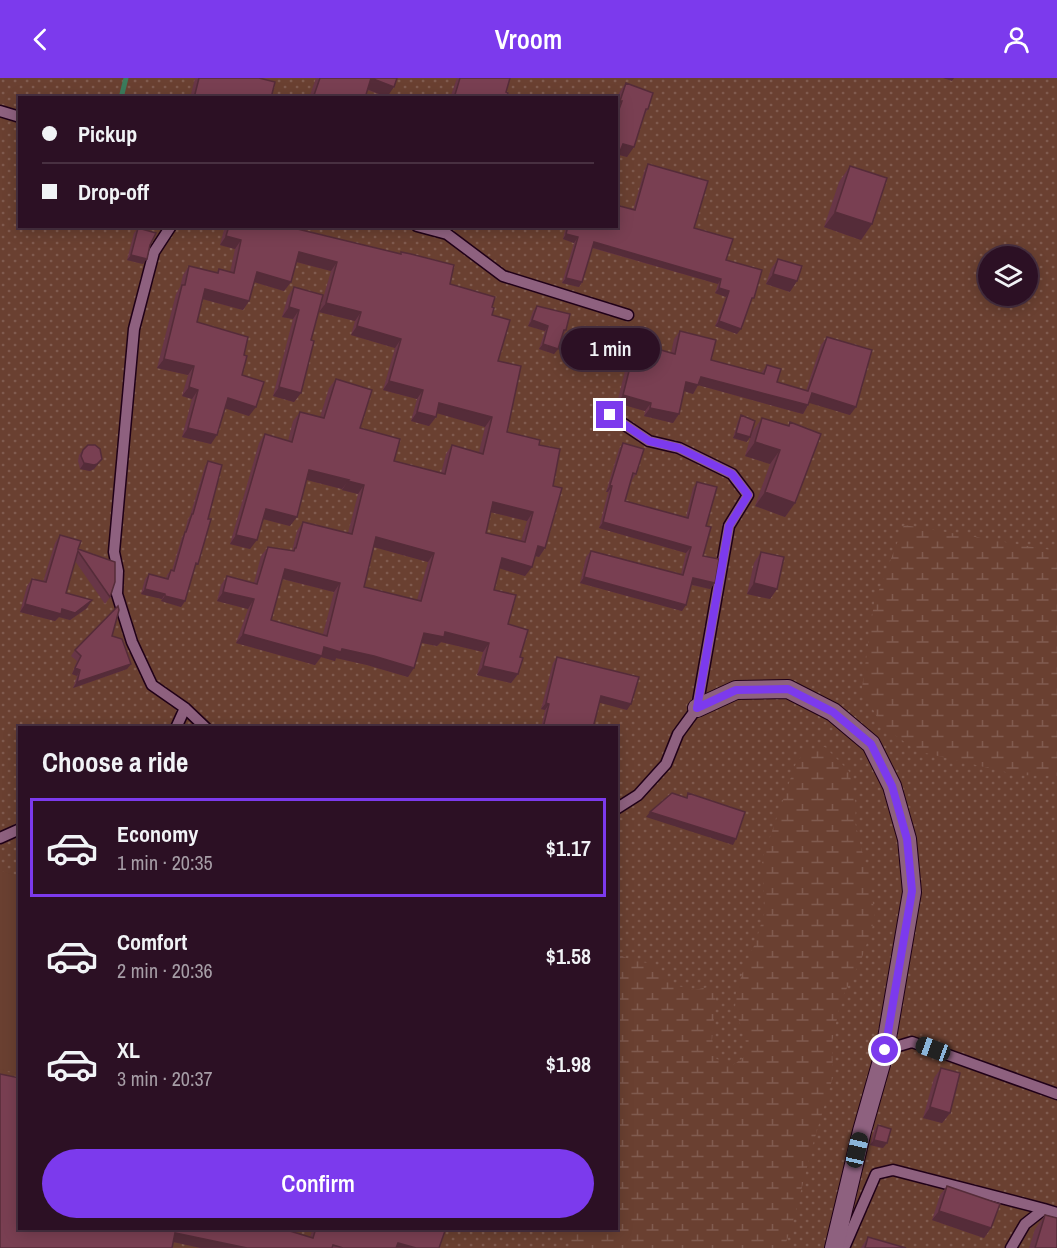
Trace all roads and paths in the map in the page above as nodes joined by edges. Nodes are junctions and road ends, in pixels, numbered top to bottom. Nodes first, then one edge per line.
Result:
1 (0, 111) edge
2 (18, 116) edge
3 (170, 228) edge
4 (424, 228) edge
5 (628, 315) dead end
6 (610, 415) dead end
7 (185, 708) junction
8 (697, 708) junction
9 (177, 726) edge
10 (204, 726) edge
11 (618, 807) edge
12 (18, 830) edge
13 (0, 838) edge
14 (885, 1050) junction
15 (1057, 1094) edge
16 (1044, 1209) junction
17 (1057, 1213) edge
18 (834, 1248) edge
19 (844, 1248) edge
20 (1011, 1248) edge

1 - 2 lane
3 - 7 lane
4 - 5 lane
6 - 8 lane
7 - 9 lane
7 - 10 lane
8 - 11 lane
8 - 14 street
12 - 13 lane
14 - 15 lane
14 - 18 street
16 - 17 lane
16 - 19 lane
16 - 20 lane

